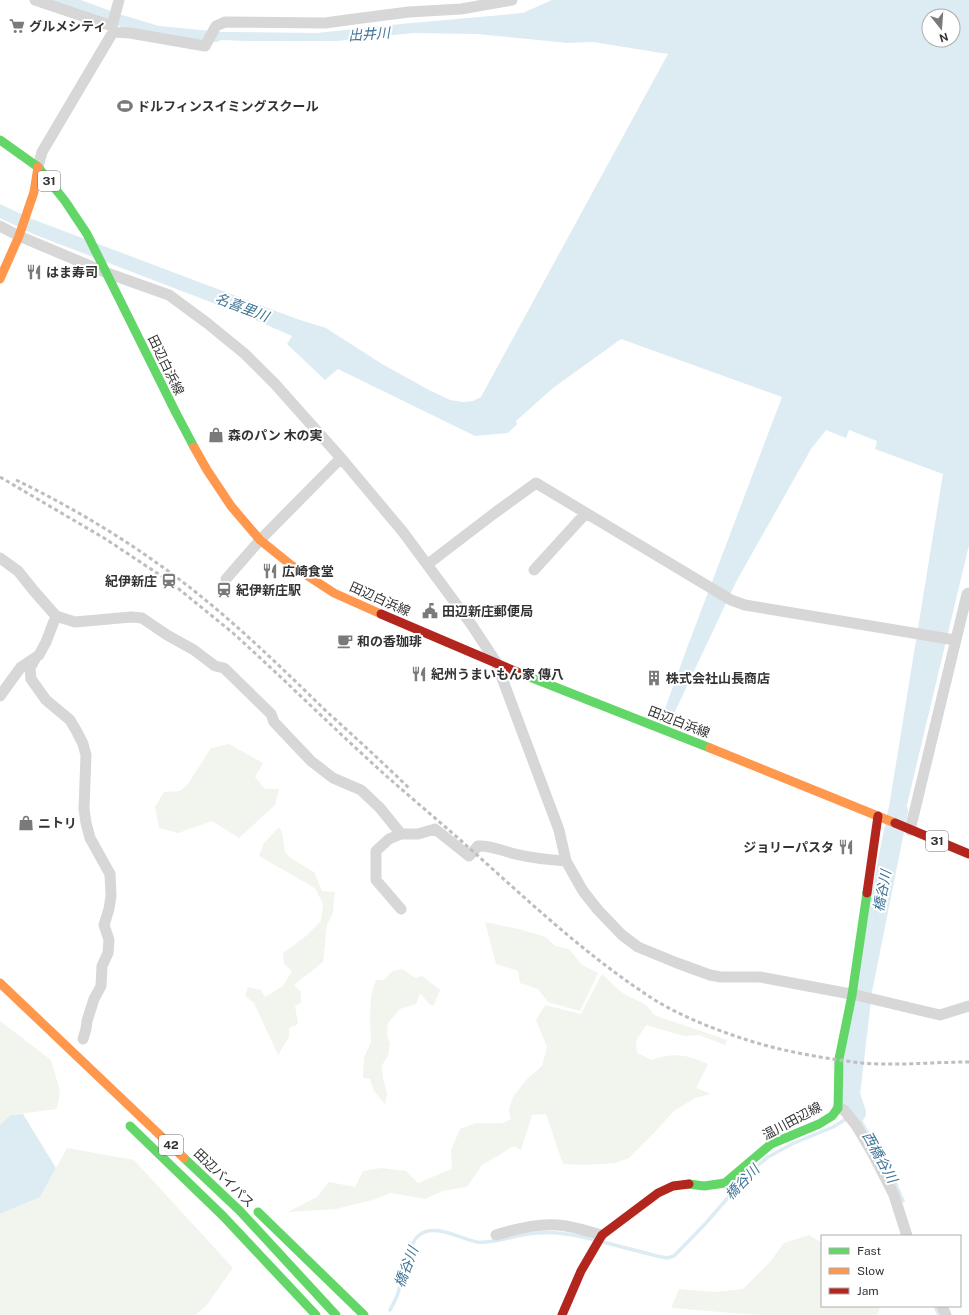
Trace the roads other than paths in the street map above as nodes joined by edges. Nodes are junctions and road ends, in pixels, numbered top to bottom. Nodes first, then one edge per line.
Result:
1 (35, 0) edge
2 (512, 0) edge
3 (118, 4) edge
4 (112, 28) junction
5 (0, 140) edge
6 (38, 167) junction
7 (0, 226) edge
8 (19, 236) junction
9 (104, 268) junction
10 (0, 279) edge
11 (341, 458) junction
12 (586, 514) junction
13 (260, 540) junction
14 (0, 558) edge
15 (428, 564) junction
16 (534, 570) dead end
17 (226, 580) dead end
18 (969, 593) edge
19 (56, 616) junction
20 (955, 640) junction
21 (36, 657) junction
22 (496, 662) junction
23 (0, 696) edge
24 (881, 818) junction
25 (907, 829) junction
26 (401, 834) junction
27 (969, 854) edge
28 (566, 861) junction
29 (400, 909) dead end
30 (0, 983) edge
31 (854, 995) junction
32 (969, 1006) edge
33 (83, 1039) dead end
34 (841, 1109) junction
35 (122, 1118) dead end
36 (148, 1122) junction
37 (226, 1185) dead end
38 (250, 1204) dead end
39 (223, 1216) junction
40 (496, 1235) dead end
41 (602, 1235) junction
42 (907, 1235) edge
43 (305, 1315) edge
44 (316, 1315) edge
45 (336, 1315) edge
46 (364, 1315) edge
47 (562, 1315) edge

1 - 4 street
2 - 4 street
3 - 4 street
4 - 6 street
5 - 6 main road, 田辺白浜線 / 31
6 - 8 main road
6 - 9 main road, 田辺白浜線 / 31
7 - 8 street
8 - 9 street
8 - 10 main road
9 - 11 street
9 - 13 main road, 田辺白浜線 / 31
11 - 13 street
11 - 15 street
12 - 15 street
12 - 16 street
12 - 20 street
13 - 17 street
13 - 22 main road, 田辺白浜線 / 31
14 - 19 street
15 - 22 street
18 - 20 street
19 - 21 street
19 - 26 street
20 - 25 street
21 - 23 street
21 - 33 street
22 - 24 main road, 田辺白浜線 / 31
22 - 28 street
24 - 25 main road, 田辺白浜線 / 31
24 - 31 main road, 温川田辺線
25 - 27 main road, 田辺白浜線 / 31
26 - 28 street
26 - 29 street
28 - 31 street
30 - 36 main road, 田辺バイパス / 42
31 - 32 street
31 - 34 main road, 温川田辺線
34 - 41 main road, 温川田辺線
34 - 42 street
35 - 39 main road, 42
36 - 37 main road
36 - 45 main road, 田辺バイパス / 42
38 - 46 main road
39 - 43 main road
39 - 44 main road, 42
40 - 41 street
41 - 47 main road, 温川田辺線

